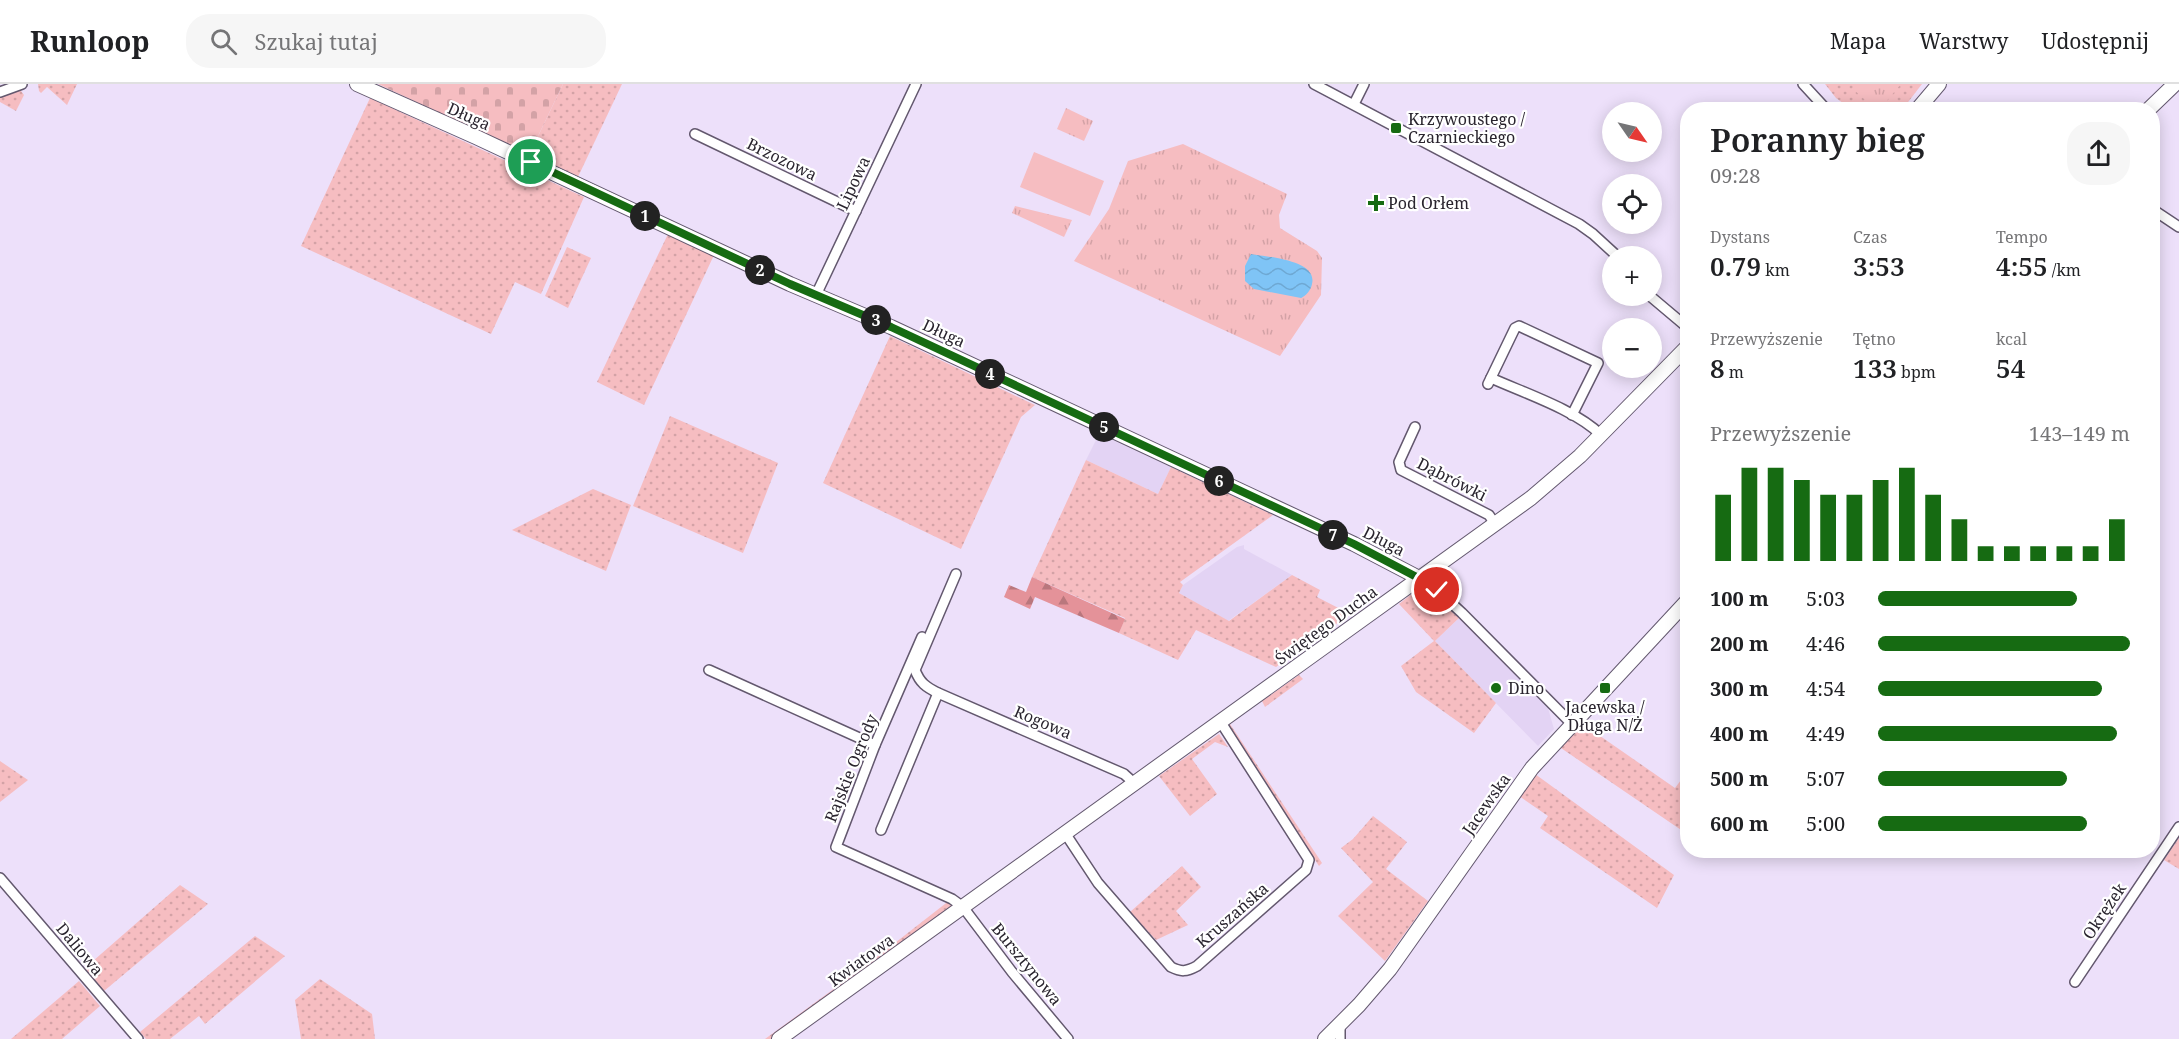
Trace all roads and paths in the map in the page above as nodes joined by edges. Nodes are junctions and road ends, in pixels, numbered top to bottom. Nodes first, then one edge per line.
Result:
1 (22, 84) edge
2 (357, 84) edge
3 (916, 84) edge
4 (1314, 84) edge
5 (1364, 84) edge
6 (1803, 84) edge
7 (1939, 84) edge
8 (2175, 84) edge
9 (0, 92) edge
10 (1820, 102) edge
11 (1924, 102) edge
12 (2156, 102) edge
13 (1354, 104) junction
14 (695, 134) dead end
15 (856, 211) junction
16 (2160, 214) edge
17 (2179, 226) edge
18 (1606, 246) edge
19 (816, 295) junction
20 (1662, 306) edge
21 (1680, 321) edge
22 (1680, 354) edge
23 (1572, 415) junction
24 (1415, 427) dead end
25 (1601, 435) junction
26 (1496, 524) junction
27 (956, 574) dead end
28 (1419, 578) junction
29 (1680, 608) edge
30 (922, 637) dead end
31 (710, 670) dead end
32 (938, 693) junction
33 (1220, 722) junction
34 (1571, 723) junction
35 (875, 745) junction
36 (1134, 783) junction
37 (2179, 827) edge
38 (881, 830) dead end
39 (1065, 833) junction
40 (2160, 855) edge
41 (2158, 858) edge
42 (0, 878) edge
43 (963, 907) junction
44 (2075, 982) dead end
45 (1340, 1032) edge
46 (138, 1039) edge
47 (779, 1039) edge
48 (1068, 1039) edge
49 (1325, 1039) edge

1 - 9 street
2 - 19 street, Długa
3 - 15 street, Lipowa
4 - 13 street
5 - 13 street
6 - 10 street
7 - 11 street
8 - 12 street
13 - 18 street
14 - 15 street, Brzozowa
15 - 19 street, Lipowa
16 - 17 street
19 - 28 street, Długa
20 - 21 street
22 - 25 street, Świętego Ducha
23 - 23 street
23 - 25 street
24 - 26 street, Dąbrówki
25 - 26 street, Świętego Ducha
26 - 28 street, Świętego Ducha
27 - 32 street, Rogowa
28 - 33 street, Świętego Ducha
28 - 34 street, Długa
29 - 34 street, Jacewska
30 - 35 street, Rajskie Ogrody
31 - 35 street
32 - 36 street, Rogowa
32 - 38 street
33 - 36 street, Świętego Ducha
33 - 39 street, Kruszańska
34 - 45 street, Jacewska
35 - 43 street, Rajskie Ogrody
36 - 39 street, Świętego Ducha
37 - 40 street, Okrężek
39 - 43 street, Świętego Ducha
41 - 44 street, Okrężek
42 - 46 street, Daliowa
43 - 47 street, Kwiatowa
43 - 48 street, Bursztynowa
45 - 49 street, Jacewska

